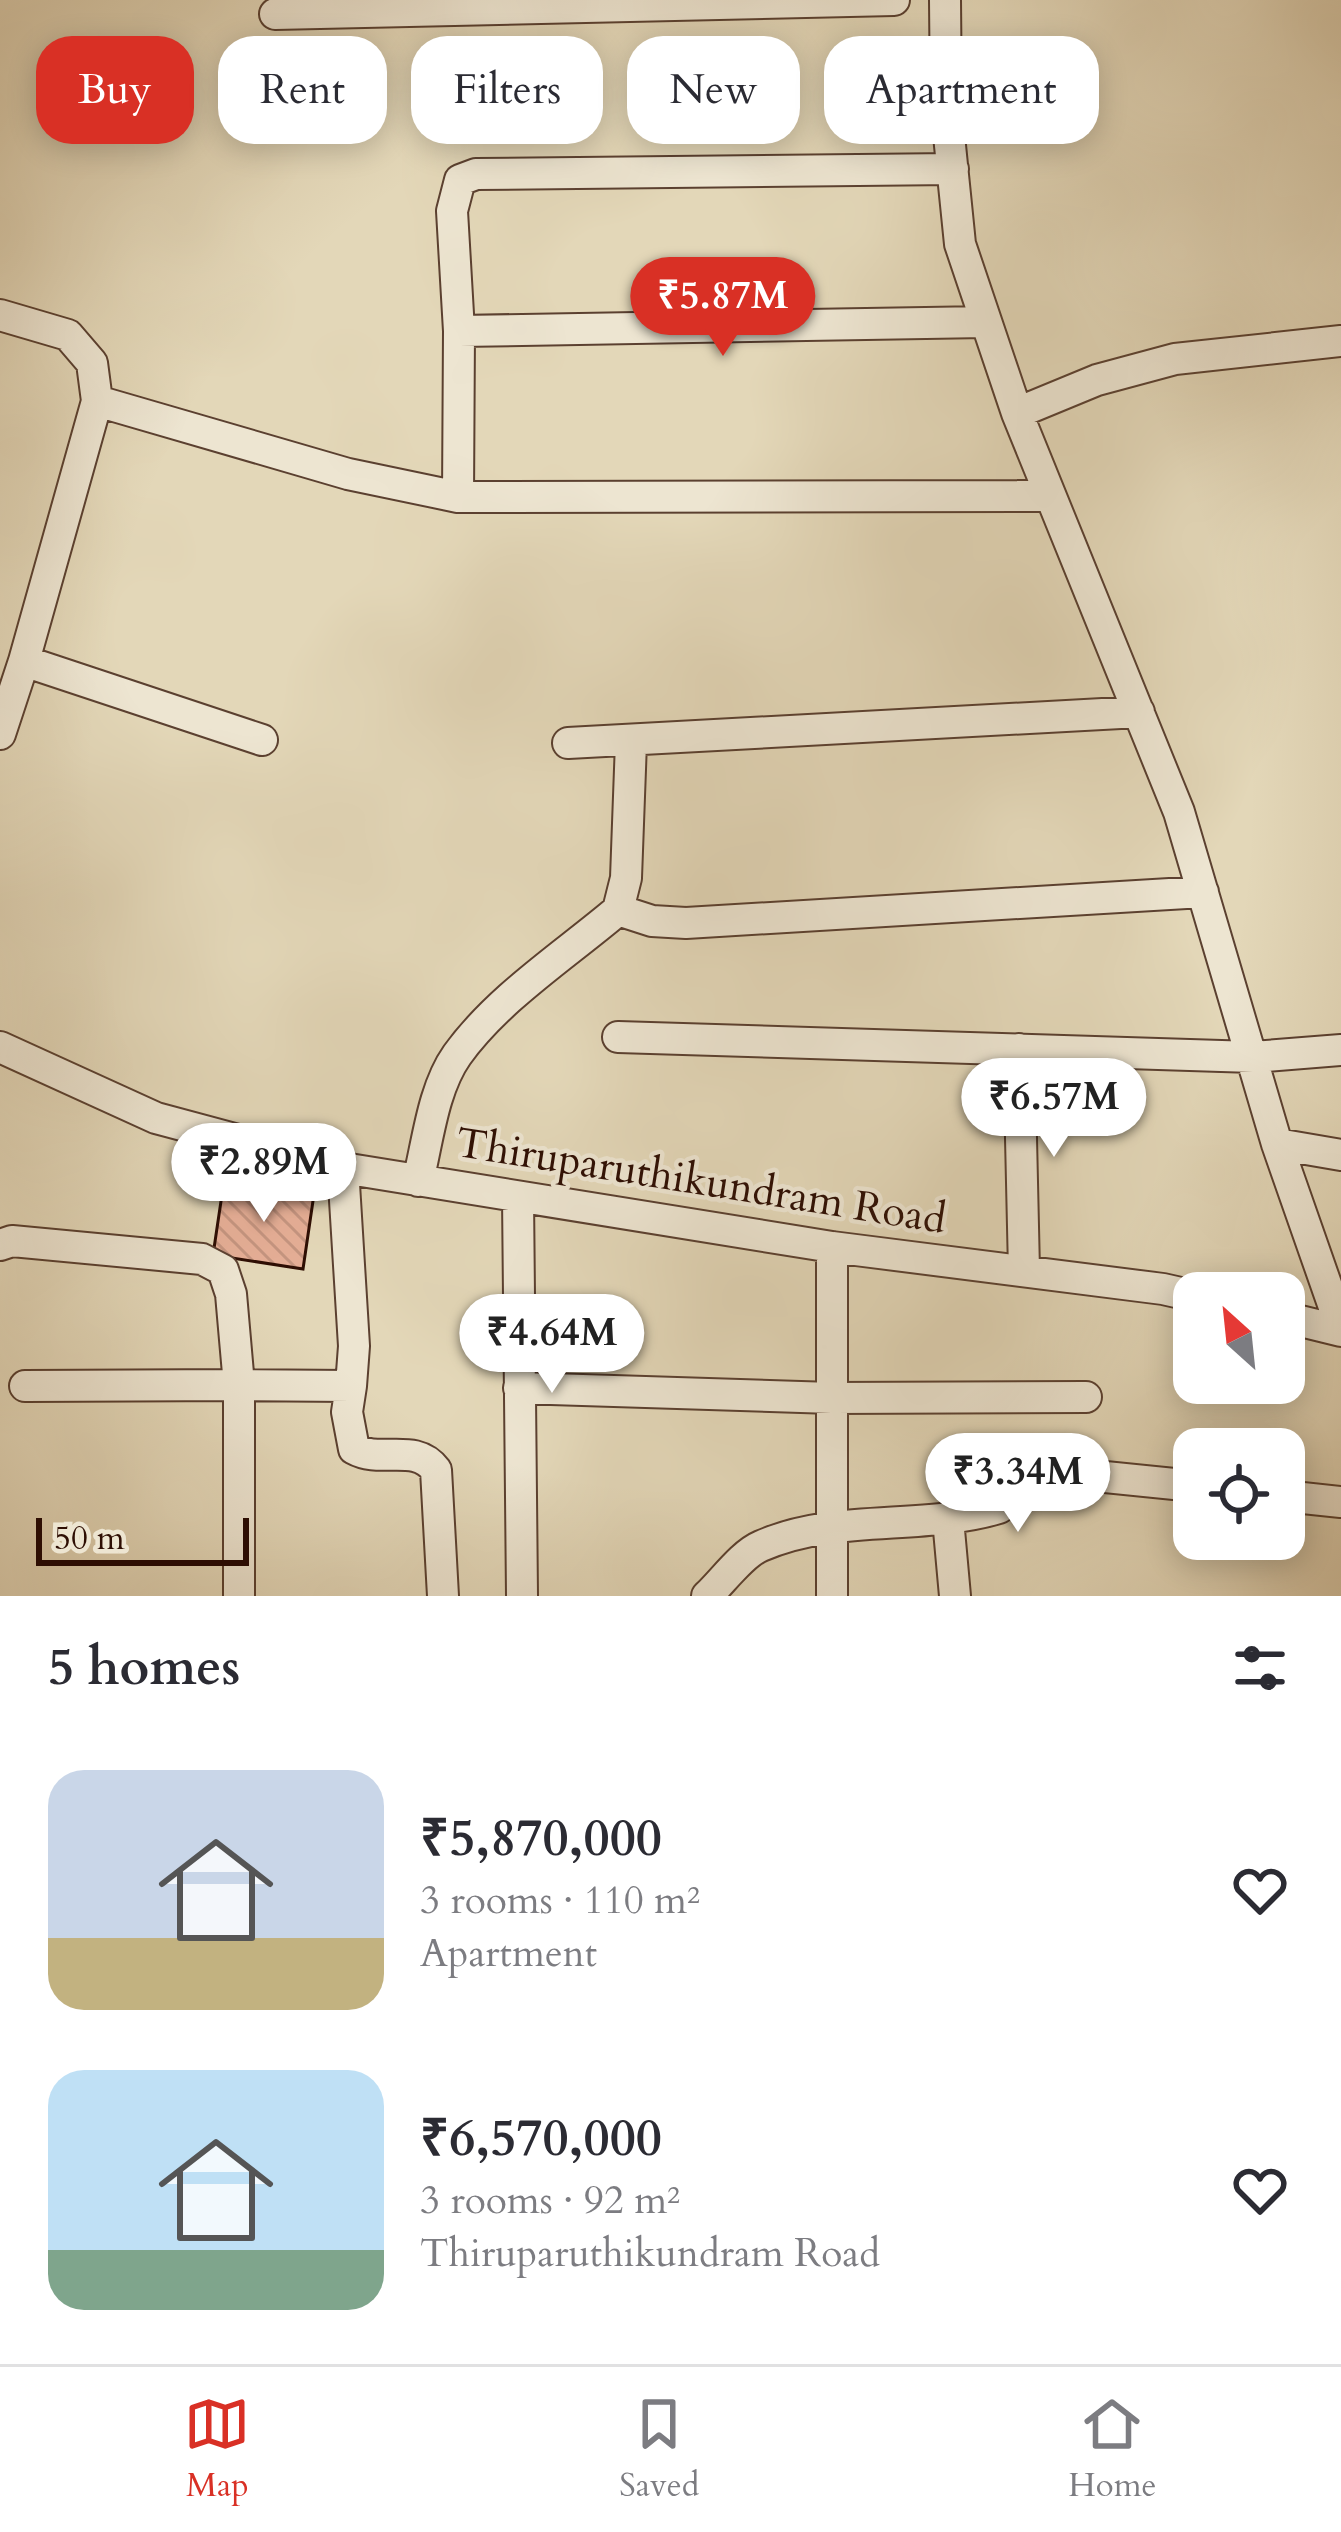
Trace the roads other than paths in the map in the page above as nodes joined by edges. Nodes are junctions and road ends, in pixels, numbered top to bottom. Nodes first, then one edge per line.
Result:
1 (894, 0) edge
2 (945, 0) edge
3 (274, 14) dead end
4 (953, 169) junction
5 (0, 316) edge
6 (985, 322) junction
7 (459, 331) junction
8 (1341, 341) edge
9 (97, 401) junction
10 (1017, 413) junction
11 (458, 496) junction
12 (1050, 496) junction
13 (24, 661) junction
14 (1139, 712) junction
15 (0, 734) edge
16 (262, 740) dead end
17 (631, 742) junction
18 (568, 743) dead end
19 (1203, 892) junction
20 (618, 910) junction
21 (618, 1037) dead end
22 (0, 1047) edge
23 (1019, 1049) junction
24 (1341, 1050) edge
25 (1253, 1057) junction
26 (1277, 1144) junction
27 (1341, 1155) edge
28 (343, 1168) junction
29 (418, 1180) junction
30 (518, 1197) junction
31 (0, 1245) edge
32 (832, 1247) junction
33 (1024, 1271) junction
34 (1173, 1293) edge
35 (1305, 1322) edge
36 (1341, 1329) edge
37 (238, 1384) junction
38 (25, 1386) dead end
39 (351, 1386) junction
40 (519, 1388) junction
41 (1086, 1397) dead end
42 (832, 1398) junction
43 (1173, 1484) edge
44 (1305, 1498) edge
45 (1341, 1502) edge
46 (948, 1519) junction
47 (832, 1527) junction
48 (239, 1596) edge
49 (442, 1596) edge
50 (522, 1596) edge
51 (707, 1596) edge
52 (832, 1596) edge
53 (955, 1596) edge

1 - 3 street
2 - 4 street
4 - 6 street
4 - 7 street
5 - 9 street
6 - 7 street
6 - 10 street
7 - 11 street
8 - 10 street
9 - 11 street
9 - 13 street
10 - 12 street
11 - 12 street
12 - 14 street
13 - 15 street
13 - 16 street
14 - 17 street
14 - 19 street
17 - 18 street
17 - 20 street
19 - 20 street
19 - 25 street
20 - 29 street
21 - 23 street
22 - 28 street, Thiruparuthikundram Road
23 - 25 street
23 - 33 street
24 - 25 street
25 - 26 street
26 - 27 street
26 - 36 street
28 - 29 street, Thiruparuthikundram Road
28 - 39 street
29 - 30 street, Thiruparuthikundram Road
30 - 32 street, Thiruparuthikundram Road
30 - 40 street
31 - 37 street
32 - 33 street, Thiruparuthikundram Road
32 - 42 street
33 - 34 street, Thiruparuthikundram Road
35 - 36 street
37 - 38 street
37 - 39 street
37 - 48 street
39 - 49 street
40 - 42 street
40 - 50 street
41 - 42 street
42 - 47 street
43 - 46 street
44 - 45 street
46 - 47 street
46 - 53 street
47 - 51 street
47 - 52 street

